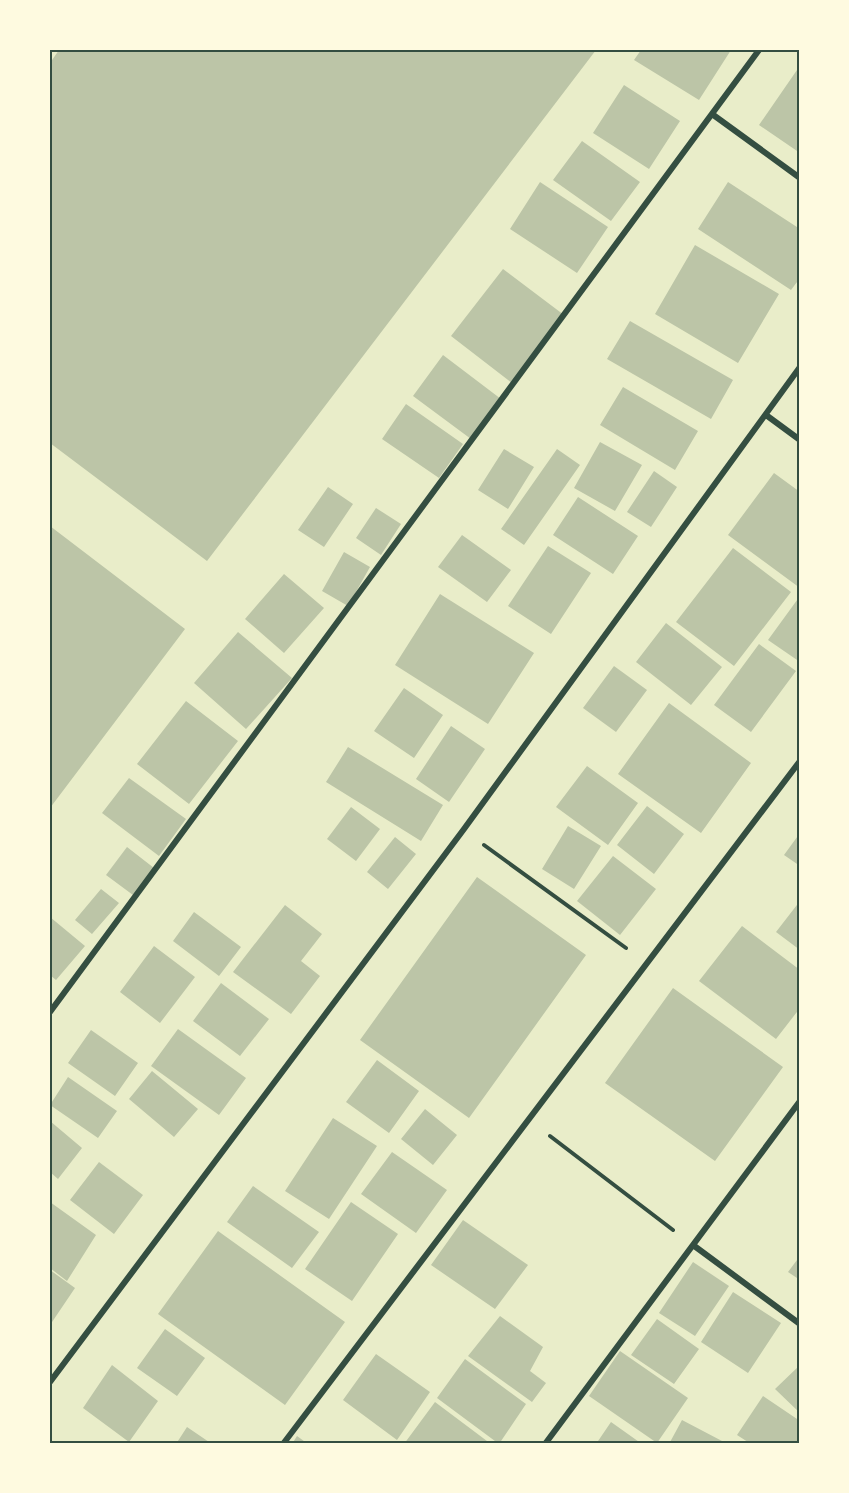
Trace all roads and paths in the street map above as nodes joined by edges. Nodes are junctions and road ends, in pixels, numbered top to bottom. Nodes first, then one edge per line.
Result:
1 (759, 50) edge
2 (712, 114) junction
3 (800, 178) edge
4 (800, 367) edge
5 (766, 415) junction
6 (800, 440) edge
7 (800, 761) edge
8 (464, 829) junction
9 (646, 963) junction
10 (50, 1012) edge
11 (800, 1101) edge
12 (527, 1119) junction
13 (693, 1245) junction
14 (800, 1324) edge
15 (50, 1382) edge
16 (283, 1443) edge
17 (545, 1443) edge

1 - 2 street
2 - 3 street
2 - 10 street
4 - 5 street
5 - 6 street
5 - 8 street
7 - 9 street
8 - 9 path
8 - 15 street
9 - 12 street
11 - 13 street
12 - 13 path
12 - 16 street
13 - 14 street
13 - 17 street

